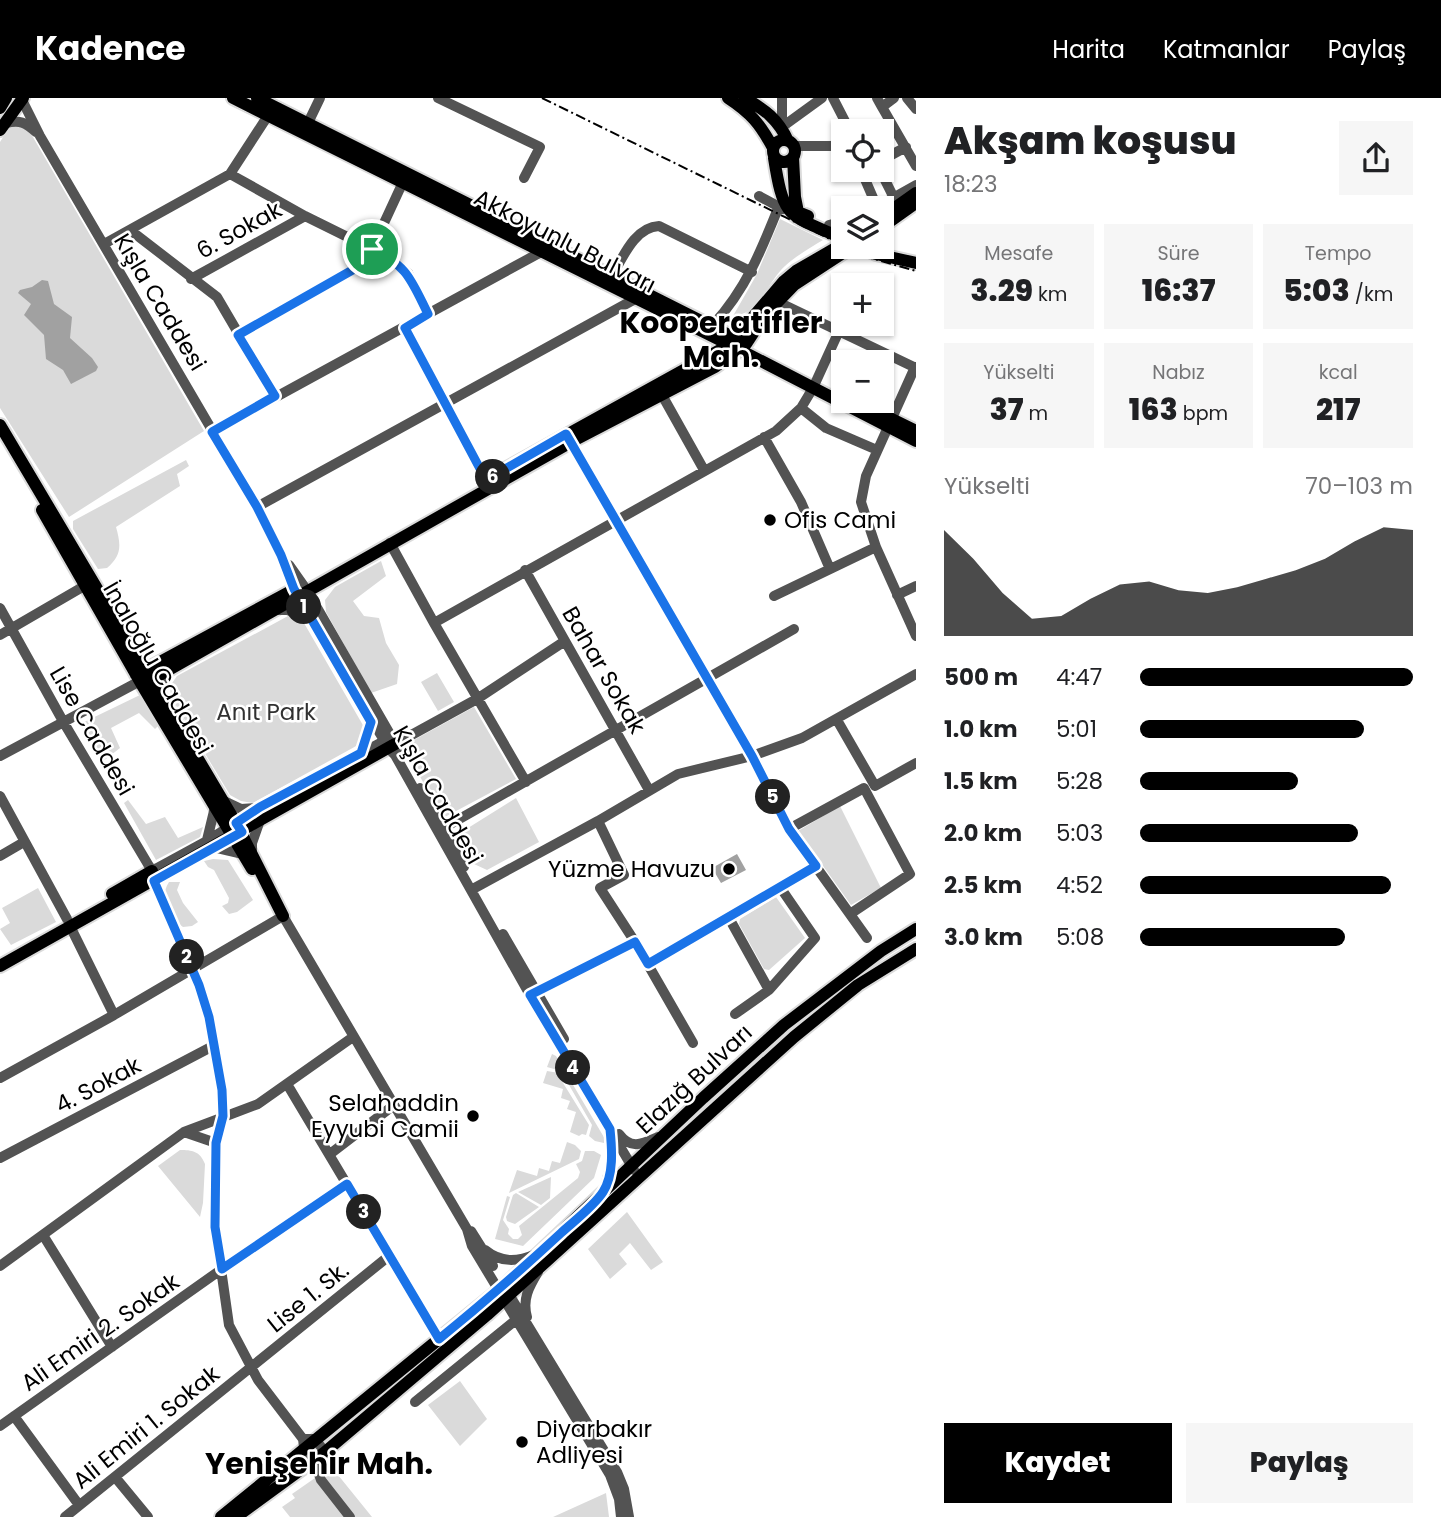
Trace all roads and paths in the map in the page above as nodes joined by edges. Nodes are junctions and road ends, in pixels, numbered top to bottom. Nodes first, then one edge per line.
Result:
1 (6, 98) edge
2 (233, 98) edge
3 (257, 98) edge
4 (320, 98) edge
5 (438, 98) edge
6 (728, 98) edge
7 (782, 98) edge
8 (803, 98) edge
9 (822, 98) edge
10 (833, 98) edge
11 (894, 98) edge
12 (907, 98) edge
13 (23, 99) edge
14 (748, 99) edge
15 (880, 103) edge
16 (0, 108) edge
17 (916, 109) edge
18 (805, 110) junction
19 (269, 114) junction
20 (844, 119) edge
21 (308, 123) junction
22 (3, 127) edge
23 (782, 127) junction
24 (40, 136) junction
25 (831, 145) edge
26 (906, 147) junction
27 (792, 148) junction
28 (773, 153) junction
29 (894, 154) edge
30 (916, 166) edge
31 (230, 174) junction
32 (524, 178) dead end
33 (403, 182) junction
34 (914, 194) edge
35 (759, 196) dead end
36 (894, 198) edge
37 (894, 203) edge
38 (789, 210) junction
39 (894, 215) edge
40 (306, 216) junction
41 (130, 230) junction
42 (831, 235) edge
43 (104, 244) junction
44 (831, 246) edge
45 (372, 249) junction
46 (831, 249) edge
47 (541, 252) junction
48 (894, 252) edge
49 (894, 255) edge
50 (916, 255) edge
51 (916, 263) edge
52 (751, 272) junction
53 (612, 276) junction
54 (191, 279) junction
55 (635, 299) junction
56 (778, 302) junction
57 (428, 314) junction
58 (713, 325) junction
59 (831, 327) edge
60 (405, 328) junction
61 (238, 335) junction
62 (837, 336) edge
63 (849, 336) edge
64 (738, 344) junction
65 (915, 368) edge
66 (815, 384) junction
67 (831, 390) edge
68 (662, 395) junction
69 (275, 396) junction
70 (445, 405) junction
71 (801, 408) junction
72 (875, 413) edge
73 (889, 422) junction
74 (0, 425) edge
75 (916, 431) edge
76 (212, 432) junction
77 (764, 437) junction
78 (569, 438) junction
79 (0, 439) edge
80 (916, 441) edge
81 (877, 450) junction
82 (704, 470) junction
83 (486, 480) junction
84 (257, 507) junction
85 (614, 520) junction
86 (390, 543) junction
87 (876, 547) junction
88 (830, 569) junction
89 (525, 570) junction
90 (321, 583) junction
91 (86, 585) junction
92 (916, 586) edge
93 (301, 591) junction
94 (897, 595) junction
95 (774, 596) dead end
96 (0, 608) edge
97 (274, 610) junction
98 (314, 615) junction
99 (434, 623) junction
100 (12, 628) junction
101 (794, 629) dead end
102 (0, 635) edge
103 (916, 636) edge
104 (565, 640) junction
105 (170, 669) junction
106 (916, 674) edge
107 (143, 678) junction
108 (706, 679) junction
109 (162, 696) junction
110 (477, 699) junction
111 (837, 720) junction
112 (371, 722) junction
113 (64, 723) junction
114 (615, 730) junction
115 (389, 743) junction
116 (361, 753) junction
117 (0, 756) edge
118 (752, 756) junction
119 (916, 763) edge
120 (526, 782) junction
121 (649, 790) junction
122 (0, 796) edge
123 (218, 803) junction
124 (260, 807) junction
125 (598, 821) junction
126 (259, 823) junction
127 (789, 829) junction
128 (235, 830) junction
129 (440, 830) junction
130 (24, 842) junction
131 (209, 844) junction
132 (247, 854) junction
133 (0, 856) edge
134 (816, 866) junction
135 (153, 876) junction
136 (780, 887) junction
137 (473, 888) junction
138 (850, 914) junction
139 (283, 916) junction
140 (729, 918) junction
141 (69, 923) junction
142 (916, 929) edge
143 (867, 937) dead end
144 (635, 942) junction
145 (916, 949) edge
146 (0, 957) edge
147 (648, 964) junction
148 (0, 966) edge
149 (191, 968) junction
150 (769, 990) junction
151 (533, 994) junction
152 (735, 1014) dead end
153 (114, 1015) junction
154 (353, 1037) junction
155 (693, 1043) dead end
156 (213, 1046) junction
157 (0, 1078) edge
158 (287, 1084) junction
159 (394, 1105) junction
160 (223, 1116) junction
161 (610, 1129) junction
162 (184, 1132) junction
163 (664, 1134) junction
164 (625, 1142) junction
165 (216, 1143) junction
166 (330, 1154) junction
167 (0, 1158) edge
168 (635, 1162) junction
169 (643, 1175) junction
170 (347, 1184) junction
171 (604, 1192) junction
172 (467, 1229) junction
173 (43, 1235) junction
174 (480, 1245) junction
175 (540, 1253) junction
176 (389, 1256) junction
177 (0, 1266) edge
178 (540, 1268) junction
179 (222, 1269) junction
180 (504, 1292) junction
181 (517, 1319) junction
182 (530, 1327) junction
183 (439, 1339) junction
184 (112, 1347) junction
185 (252, 1367) junction
186 (415, 1402) dead end
187 (14, 1416) junction
188 (0, 1426) edge
189 (308, 1442) junction
190 (320, 1456) junction
191 (115, 1477) junction
192 (79, 1505) junction
193 (65, 1517) edge
194 (148, 1517) edge
195 (221, 1517) edge
196 (236, 1517) edge
197 (350, 1517) edge
198 (621, 1517) edge
199 (629, 1517) edge

1 - 16 main road
2 - 19 main road, Akkoyunlu Bulvarı
3 - 21 main road, Akkoyunlu Bulvarı
4 - 21 street
5 - 32 street
6 - 28 main road
7 - 23 street
8 - 18 street
9 - 18 street
10 - 20 street
11 - 15 street
12 - 17 street
13 - 22 main road
13 - 24 street, Kışla Caddesi
14 - 23 main road
15 - 26 street
18 - 23 street
19 - 31 street
19 - 33 main road, Akkoyunlu Bulvarı
21 - 53 main road, Akkoyunlu Bulvarı
22 - 24 street
23 - 27 main road
24 - 43 street, Kışla Caddesi
25 - 27 street
26 - 29 street
26 - 30 street
27 - 28 main road
27 - 28 main road
27 - 38 main road
28 - 38 main road
31 - 40 street
31 - 41 street
33 - 45 street
33 - 47 main road, Akkoyunlu Bulvarı
34 - 36 street
34 - 37 main road
34 - 39 main road
35 - 38 street
38 - 42 main road
38 - 52 street
40 - 45 street
40 - 54 street, 6. Sokak
41 - 43 street
41 - 54 street
43 - 76 street, Kışla Caddesi
44 - 64 main road
45 - 57 street
45 - 61 street
46 - 56 main road
47 - 55 main road, Akkoyunlu Bulvarı
47 - 57 street
48 - 50 main road
49 - 51 main road
52 - 53 street
52 - 58 street
53 - 58 main road, Akkoyunlu Bulvarı
54 - 61 street
55 - 64 main road, Akkoyunlu Bulvarı
55 - 70 street
56 - 59 street
56 - 64 main road
57 - 60 street
58 - 64 main road, Akkoyunlu Bulvarı
60 - 69 street
60 - 70 street
61 - 69 street
62 - 66 street
63 - 65 street
64 - 66 main road, Akkoyunlu Bulvarı
64 - 68 main road
64 - 78 main road
65 - 73 street
66 - 67 main road, Akkoyunlu Bulvarı
66 - 71 street
66 - 73 main road, Akkoyunlu Bulvarı
68 - 78 main road
68 - 82 street
69 - 76 street
70 - 83 street
70 - 84 street
71 - 77 street
71 - 81 street
72 - 73 main road, Akkoyunlu Bulvarı
73 - 75 main road, Akkoyunlu Bulvarı
73 - 80 main road, Akkoyunlu Bulvarı
73 - 81 street
74 - 107 main road, İnaloğlu Caddesi
76 - 84 street, Kışla Caddesi
77 - 82 street
77 - 88 street
78 - 83 main road
78 - 85 street
78 - 86 main road
79 - 91 main road, İnaloğlu Caddesi
81 - 87 street
82 - 85 street
83 - 93 main road
84 - 93 street, Kışla Caddesi
85 - 89 street
85 - 108 street
86 - 90 main road
86 - 99 street
87 - 88 street
87 - 94 street
88 - 95 street
89 - 99 street
89 - 104 street, Bahar Sokak
90 - 93 main road
90 - 98 street
91 - 100 street
91 - 107 main road, İnaloğlu Caddesi
92 - 94 street
93 - 97 main road
93 - 98 street, Kışla Caddesi
93 - 107 main road
94 - 103 street
96 - 100 street, Lise Caddesi
97 - 98 street
97 - 105 main road
98 - 112 street, Kışla Caddesi
98 - 115 street
99 - 110 street
100 - 102 street
100 - 113 street, Lise Caddesi
101 - 108 street
104 - 110 street
104 - 114 street, Bahar Sokak
105 - 107 main road
105 - 109 street
106 - 111 street
107 - 109 main road
107 - 113 street
107 - 123 main road, İnaloğlu Caddesi
108 - 114 street
108 - 118 street
109 - 123 main road
110 - 115 street
110 - 120 street
111 - 118 street
111 - 119 street
112 - 115 street, Kışla Caddesi
112 - 116 street
113 - 117 street
113 - 135 street, Lise Caddesi
114 - 120 street
114 - 121 street, Bahar Sokak
115 - 116 street
115 - 126 main road
115 - 129 street, Kışla Caddesi
116 - 124 street
118 - 121 street
118 - 127 street
120 - 129 street
121 - 125 street
122 - 130 street
123 - 124 street
123 - 128 main road
123 - 131 street
124 - 128 street
125 - 137 street
125 - 144 street
126 - 128 main road
126 - 132 street
127 - 134 street
127 - 138 street
128 - 131 main road
128 - 132 main road
129 - 137 street, Kışla Caddesi
130 - 133 street
130 - 141 street
131 - 132 street
131 - 135 main road
132 - 139 main road
134 - 136 street
134 - 138 street
135 - 141 main road
135 - 149 street, Lise Caddesi
136 - 140 street
136 - 150 street
137 - 151 street, Kışla Caddesi
138 - 143 street
139 - 149 street
139 - 154 street
140 - 147 street
140 - 150 street
141 - 146 main road
141 - 148 main road
141 - 153 street
142 - 163 main road, Elazığ Bulvarı
144 - 147 street
144 - 151 street
145 - 169 main road, Elazığ Bulvarı
147 - 155 street
149 - 153 street
149 - 156 street, Lise Caddesi
150 - 152 street
151 - 161 street, Kışla Caddesi
151 - 164 street
153 - 157 street
154 - 158 street
154 - 159 street
156 - 160 street, Lise Caddesi
156 - 167 street, 4. Sokak
158 - 160 street
158 - 166 street
159 - 166 street
159 - 172 street
160 - 162 street
160 - 165 street, Lise Caddesi
161 - 168 street, Kışla Caddesi
161 - 171 street
162 - 165 street
162 - 173 street
163 - 164 street
163 - 168 main road, Elazığ Bulvarı
164 - 168 street
165 - 179 street, Lise Caddesi
166 - 170 street
168 - 169 street, Kışla Caddesi
168 - 171 main road, Elazığ Bulvarı
169 - 178 main road, Elazığ Bulvarı
170 - 176 street
170 - 179 street, Ali Emiri 2. Sokak
171 - 175 main road, Elazığ Bulvarı
172 - 174 street
172 - 180 street
173 - 177 street
173 - 184 street
174 - 175 street
174 - 180 street
175 - 180 main road, Elazığ Bulvarı
176 - 183 street
176 - 185 street, Lise 1. Sk.
178 - 180 main road, Elazığ Bulvarı
178 - 182 street
179 - 184 street, Ali Emiri 2. Sokak
179 - 185 street, Lise Caddesi
180 - 181 street
180 - 182 street
180 - 183 main road, Elazığ Bulvarı
180 - 190 main road, Elazığ Bulvarı
181 - 186 street
181 - 198 street
182 - 199 street
183 - 189 main road, Elazığ Bulvarı
184 - 187 street, Ali Emiri 2. Sokak
185 - 189 street, Lise Caddesi
185 - 191 street, Ali Emiri 1. Sokak
187 - 188 street, Ali Emiri 2. Sokak
187 - 192 street
189 - 190 street, Lise Caddesi
189 - 195 main road, Elazığ Bulvarı
190 - 196 main road, Elazığ Bulvarı
190 - 197 street, Lise Caddesi
191 - 192 street, Ali Emiri 1. Sokak
191 - 194 street
192 - 193 street, Ali Emiri 1. Sokak

